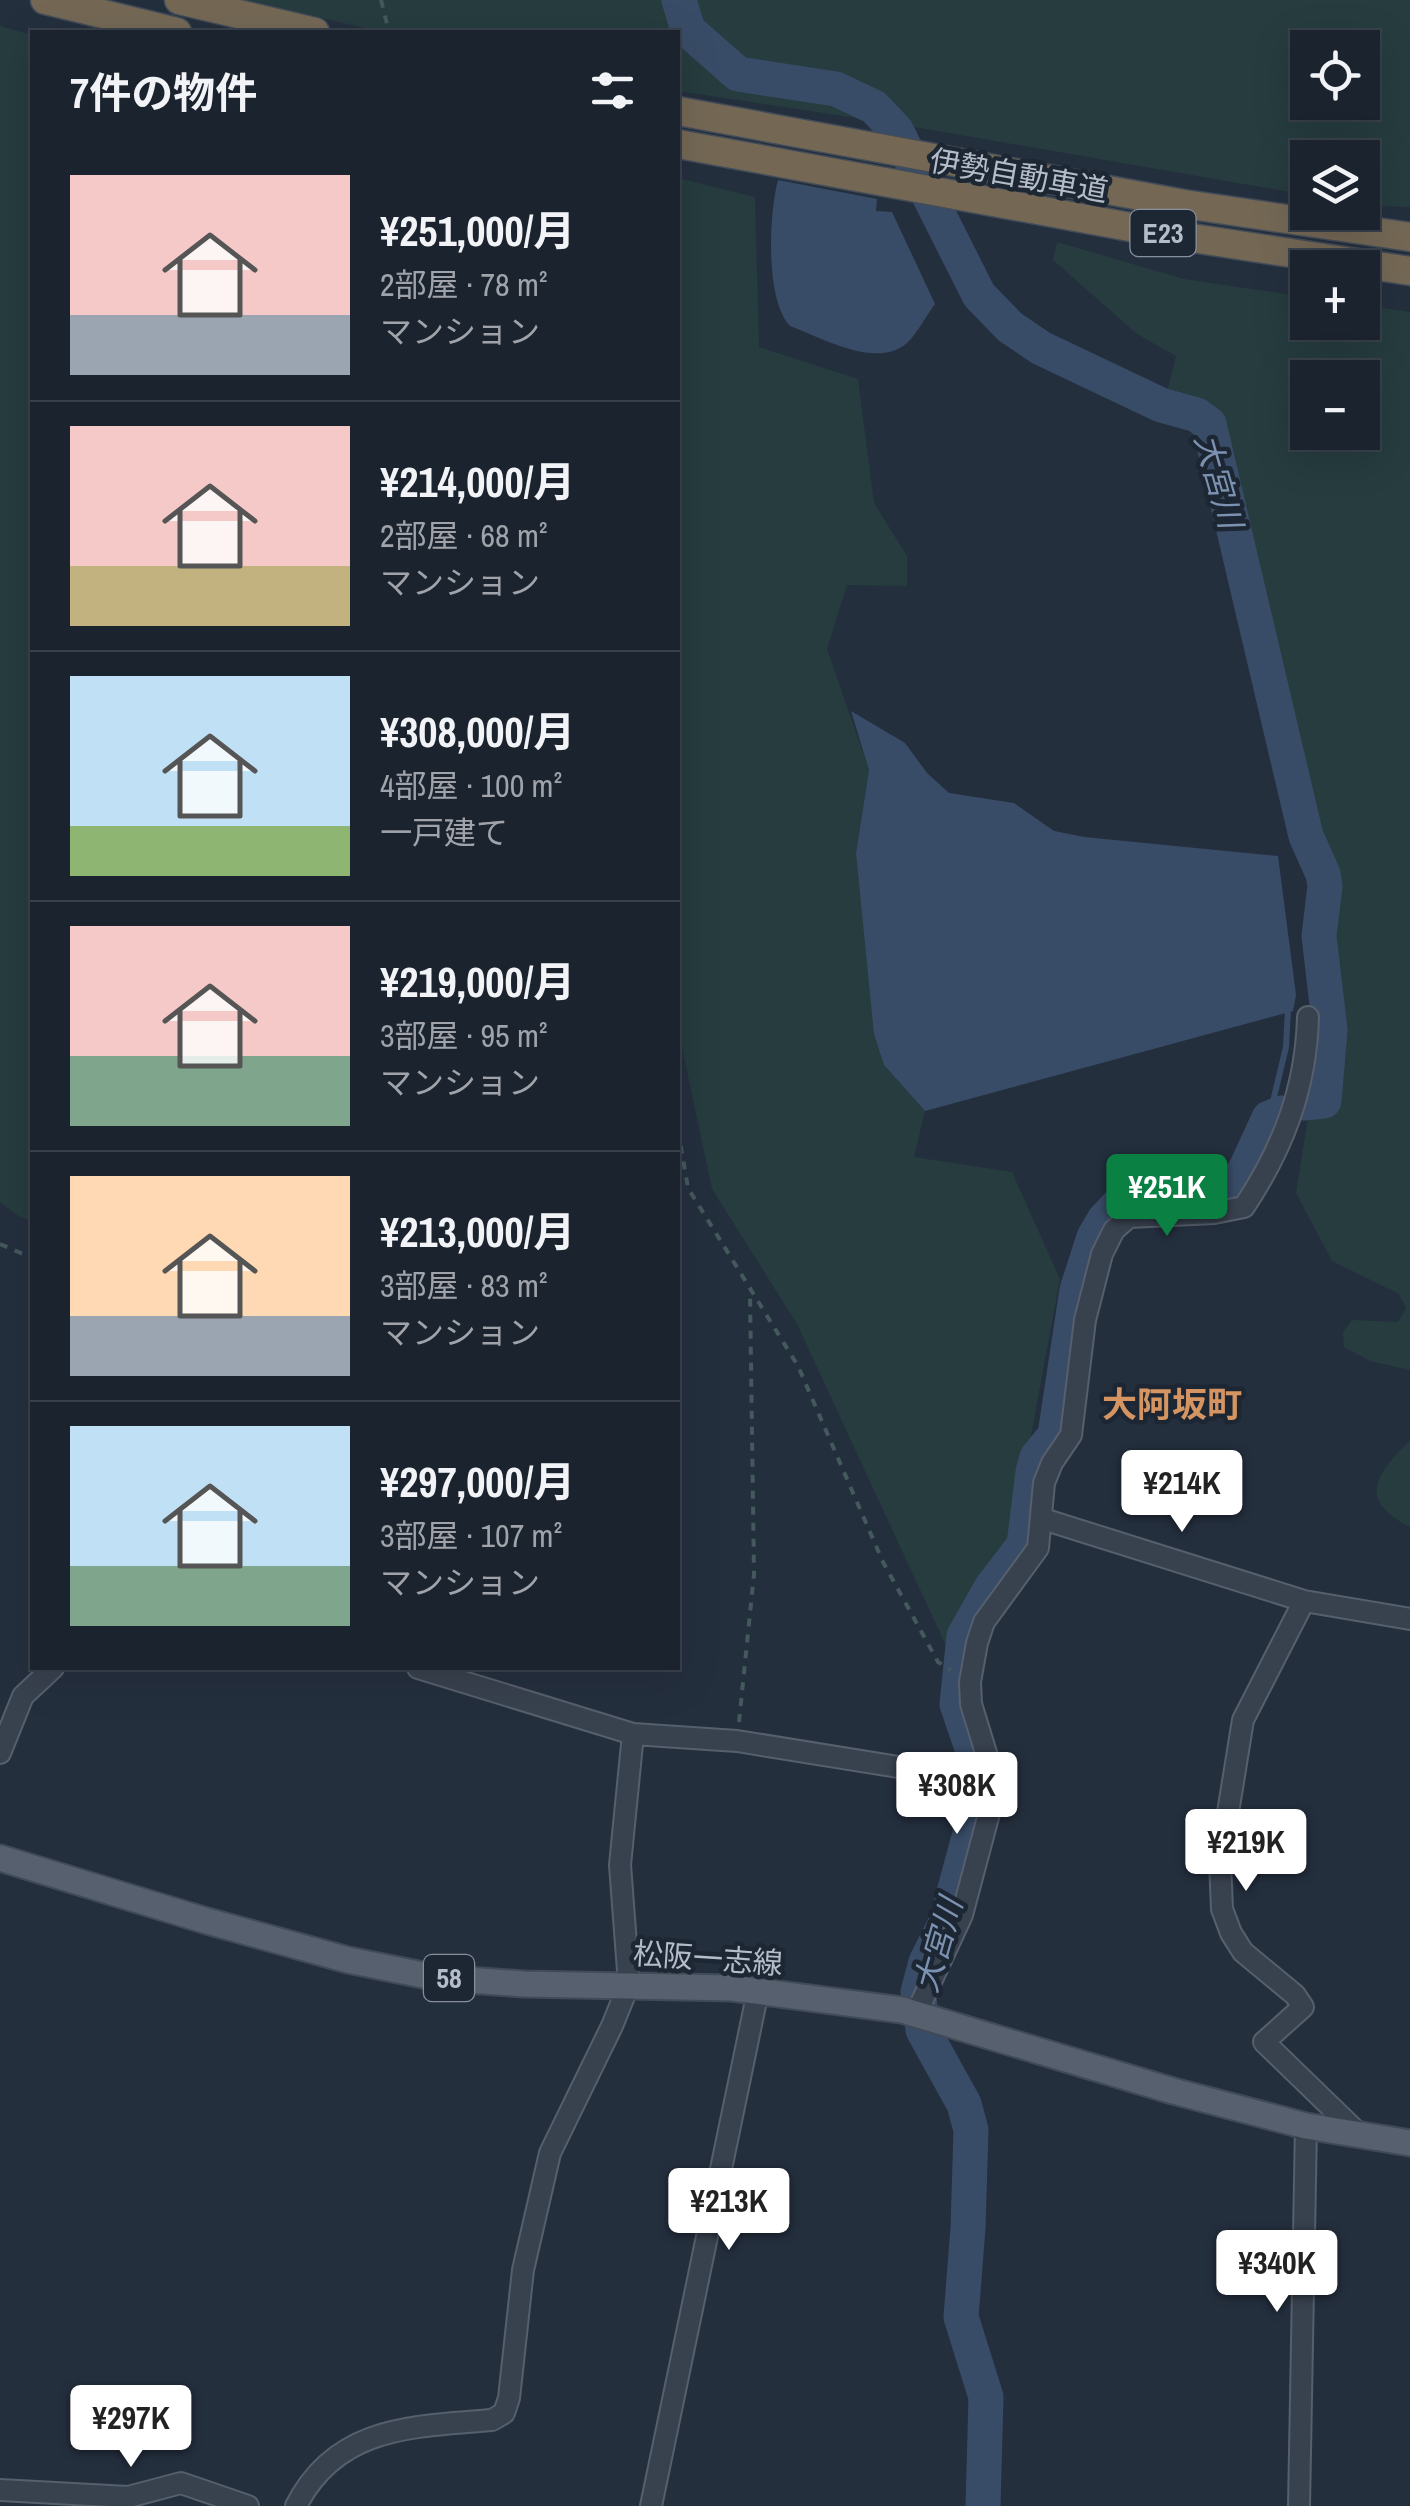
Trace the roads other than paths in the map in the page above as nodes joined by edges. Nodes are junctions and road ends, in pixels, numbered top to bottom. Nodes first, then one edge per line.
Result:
1 (45, 0) edge
2 (179, 0) edge
3 (169, 30) edge
4 (307, 30) edge
5 (680, 111) edge
6 (680, 144) edge
7 (1410, 237) edge
8 (1410, 271) edge
9 (1308, 1017) dead end
10 (1043, 1519) junction
11 (1304, 1601) junction
12 (1410, 1620) edge
13 (51, 1670) edge
14 (425, 1670) edge
15 (633, 1734) junction
16 (0, 1753) edge
17 (987, 1779) junction
18 (0, 1858) edge
19 (629, 1984) junction
20 (758, 1990) junction
21 (922, 2010) junction
22 (1306, 2126) junction
23 (1360, 2135) junction
24 (1410, 2143) edge
25 (0, 2490) edge
26 (248, 2506) edge
27 (296, 2506) edge
28 (651, 2506) edge
29 (1299, 2506) edge

1 - 3 highway
2 - 4 highway
5 - 7 highway, 伊勢自動車道 / E23
6 - 8 highway, 伊勢自動車道 / E23
9 - 10 street
10 - 11 street
10 - 17 street
11 - 12 street
11 - 23 street
13 - 16 street
14 - 15 street
15 - 17 street
15 - 19 street
17 - 21 street
18 - 19 main road, 松阪一志線 / 58
19 - 20 main road, 松阪一志線 / 58
19 - 27 street
20 - 21 main road, 松阪一志線 / 58
20 - 28 street
21 - 22 main road, 松阪一志線 / 58
22 - 23 main road, 松阪一志線 / 58
22 - 29 street
23 - 24 main road, 松阪一志線 / 58
25 - 26 street

